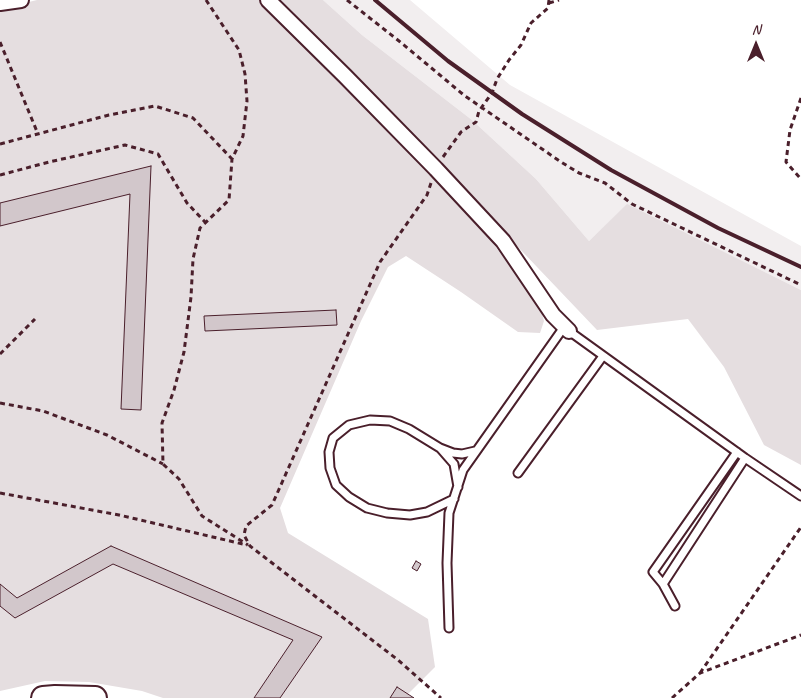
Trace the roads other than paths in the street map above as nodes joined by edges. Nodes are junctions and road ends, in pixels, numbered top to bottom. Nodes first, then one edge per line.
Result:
1 (21, 0) edge
2 (268, 0) edge
3 (0, 3) edge
4 (566, 329) junction
5 (603, 356) junction
6 (440, 448) junction
7 (476, 451) junction
8 (737, 452) junction
9 (745, 458) junction
10 (518, 473) dead end
11 (458, 487) junction
12 (801, 496) edge
13 (454, 499) junction
14 (663, 584) junction
15 (676, 606) dead end
16 (448, 628) dead end
17 (43, 698) edge
18 (95, 698) edge

1 - 3 street
2 - 4 street
4 - 5 lane
4 - 7 lane
5 - 8 lane
5 - 10 lane
6 - 7 lane
6 - 11 lane
6 - 13 lane
7 - 11 lane
8 - 9 lane
8 - 14 lane
9 - 12 lane
9 - 14 lane
11 - 13 lane
13 - 16 lane
14 - 15 lane
17 - 18 main road

